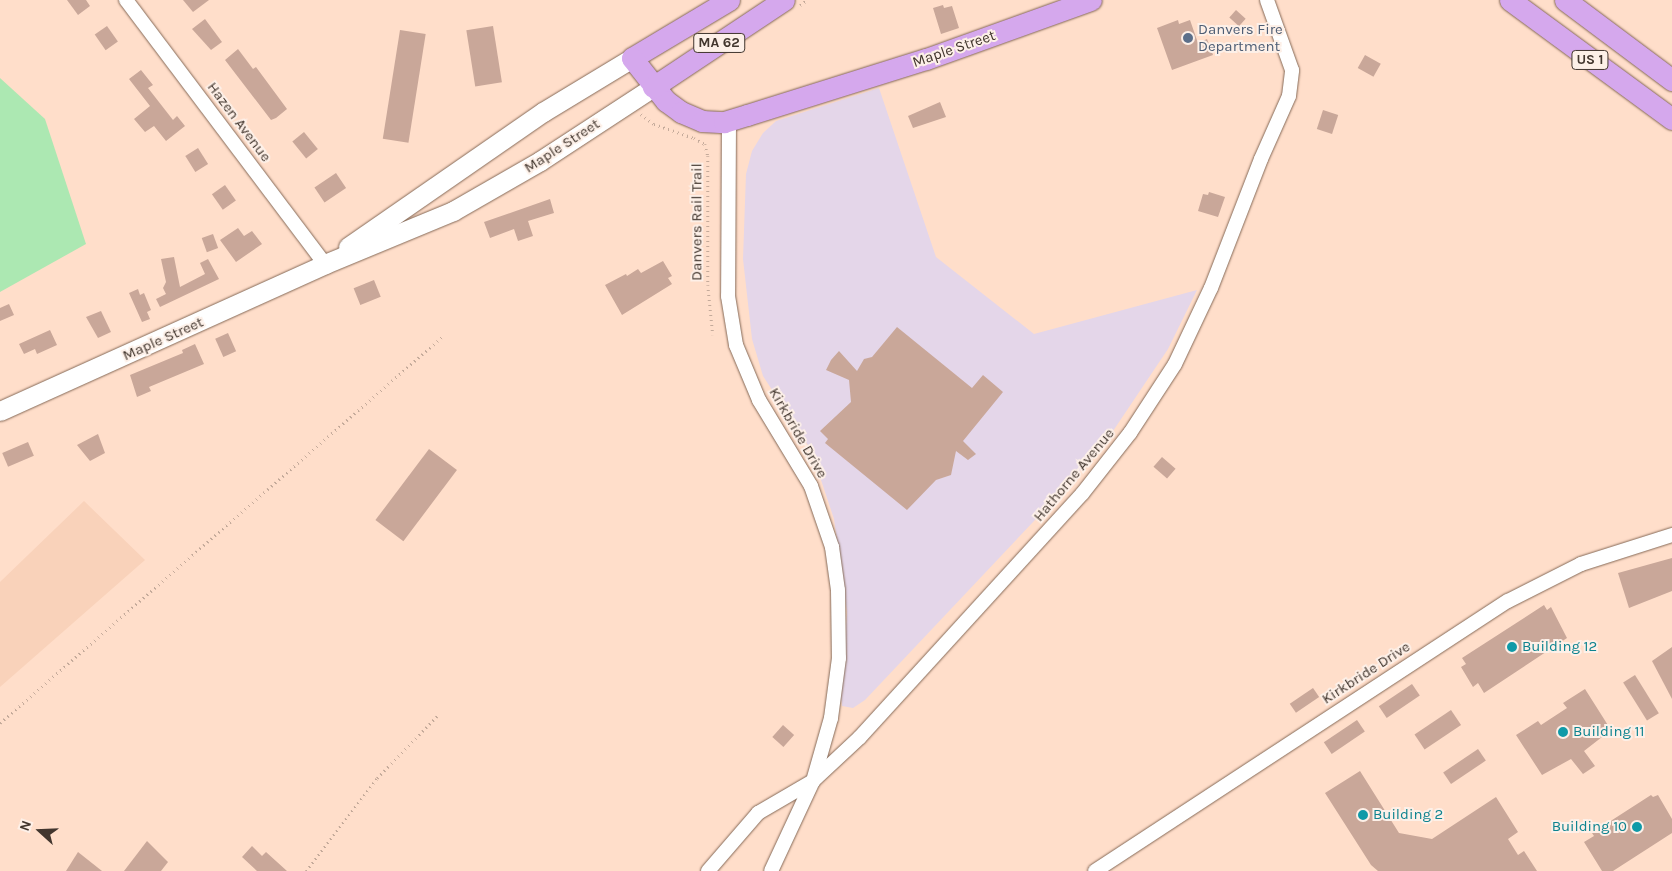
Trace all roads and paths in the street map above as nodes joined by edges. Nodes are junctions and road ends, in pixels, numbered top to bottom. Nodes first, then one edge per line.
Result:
1 (126, 0) edge
2 (729, 0) edge
3 (807, 0) edge
4 (1091, 0) edge
5 (1267, 0) edge
6 (1494, 0) edge
7 (1510, 0) edge
8 (1564, 0) edge
9 (792, 3) edge
10 (1570, 46) junction
11 (632, 58) junction
12 (1672, 80) edge
13 (658, 93) junction
14 (1672, 119) edge
15 (729, 121) junction
16 (325, 264) junction
17 (713, 335) dead end
18 (443, 336) dead end
19 (0, 411) edge
20 (1672, 534) edge
21 (439, 714) dead end
22 (0, 723) edge
23 (813, 781) junction
24 (306, 871) edge
25 (708, 871) edge
26 (771, 871) edge
27 (1095, 871) edge

1 - 16 street, Hazen Avenue
2 - 11 main road, Maple Street / MA 62
3 - 9 path
4 - 15 main road, Maple Street
5 - 23 street, Hathorne Avenue
6 - 10 main road
7 - 10 main road, US 1
8 - 12 main road, US 1
9 - 13 main road, Maple Street / MA 62
10 - 14 main road, US 1
11 - 13 main road
11 - 16 main road, Maple Street / MA 62
13 - 15 main road
13 - 16 main road, Maple Street / MA 62
13 - 17 path, Danvers Rail Trail
15 - 23 street, Kirkbride Drive
16 - 19 main road, Maple Street / MA 62
18 - 22 path
20 - 27 street, Kirkbride Drive
21 - 24 path
23 - 25 street, Hathorne Avenue
23 - 26 street, Kirkbride Drive

